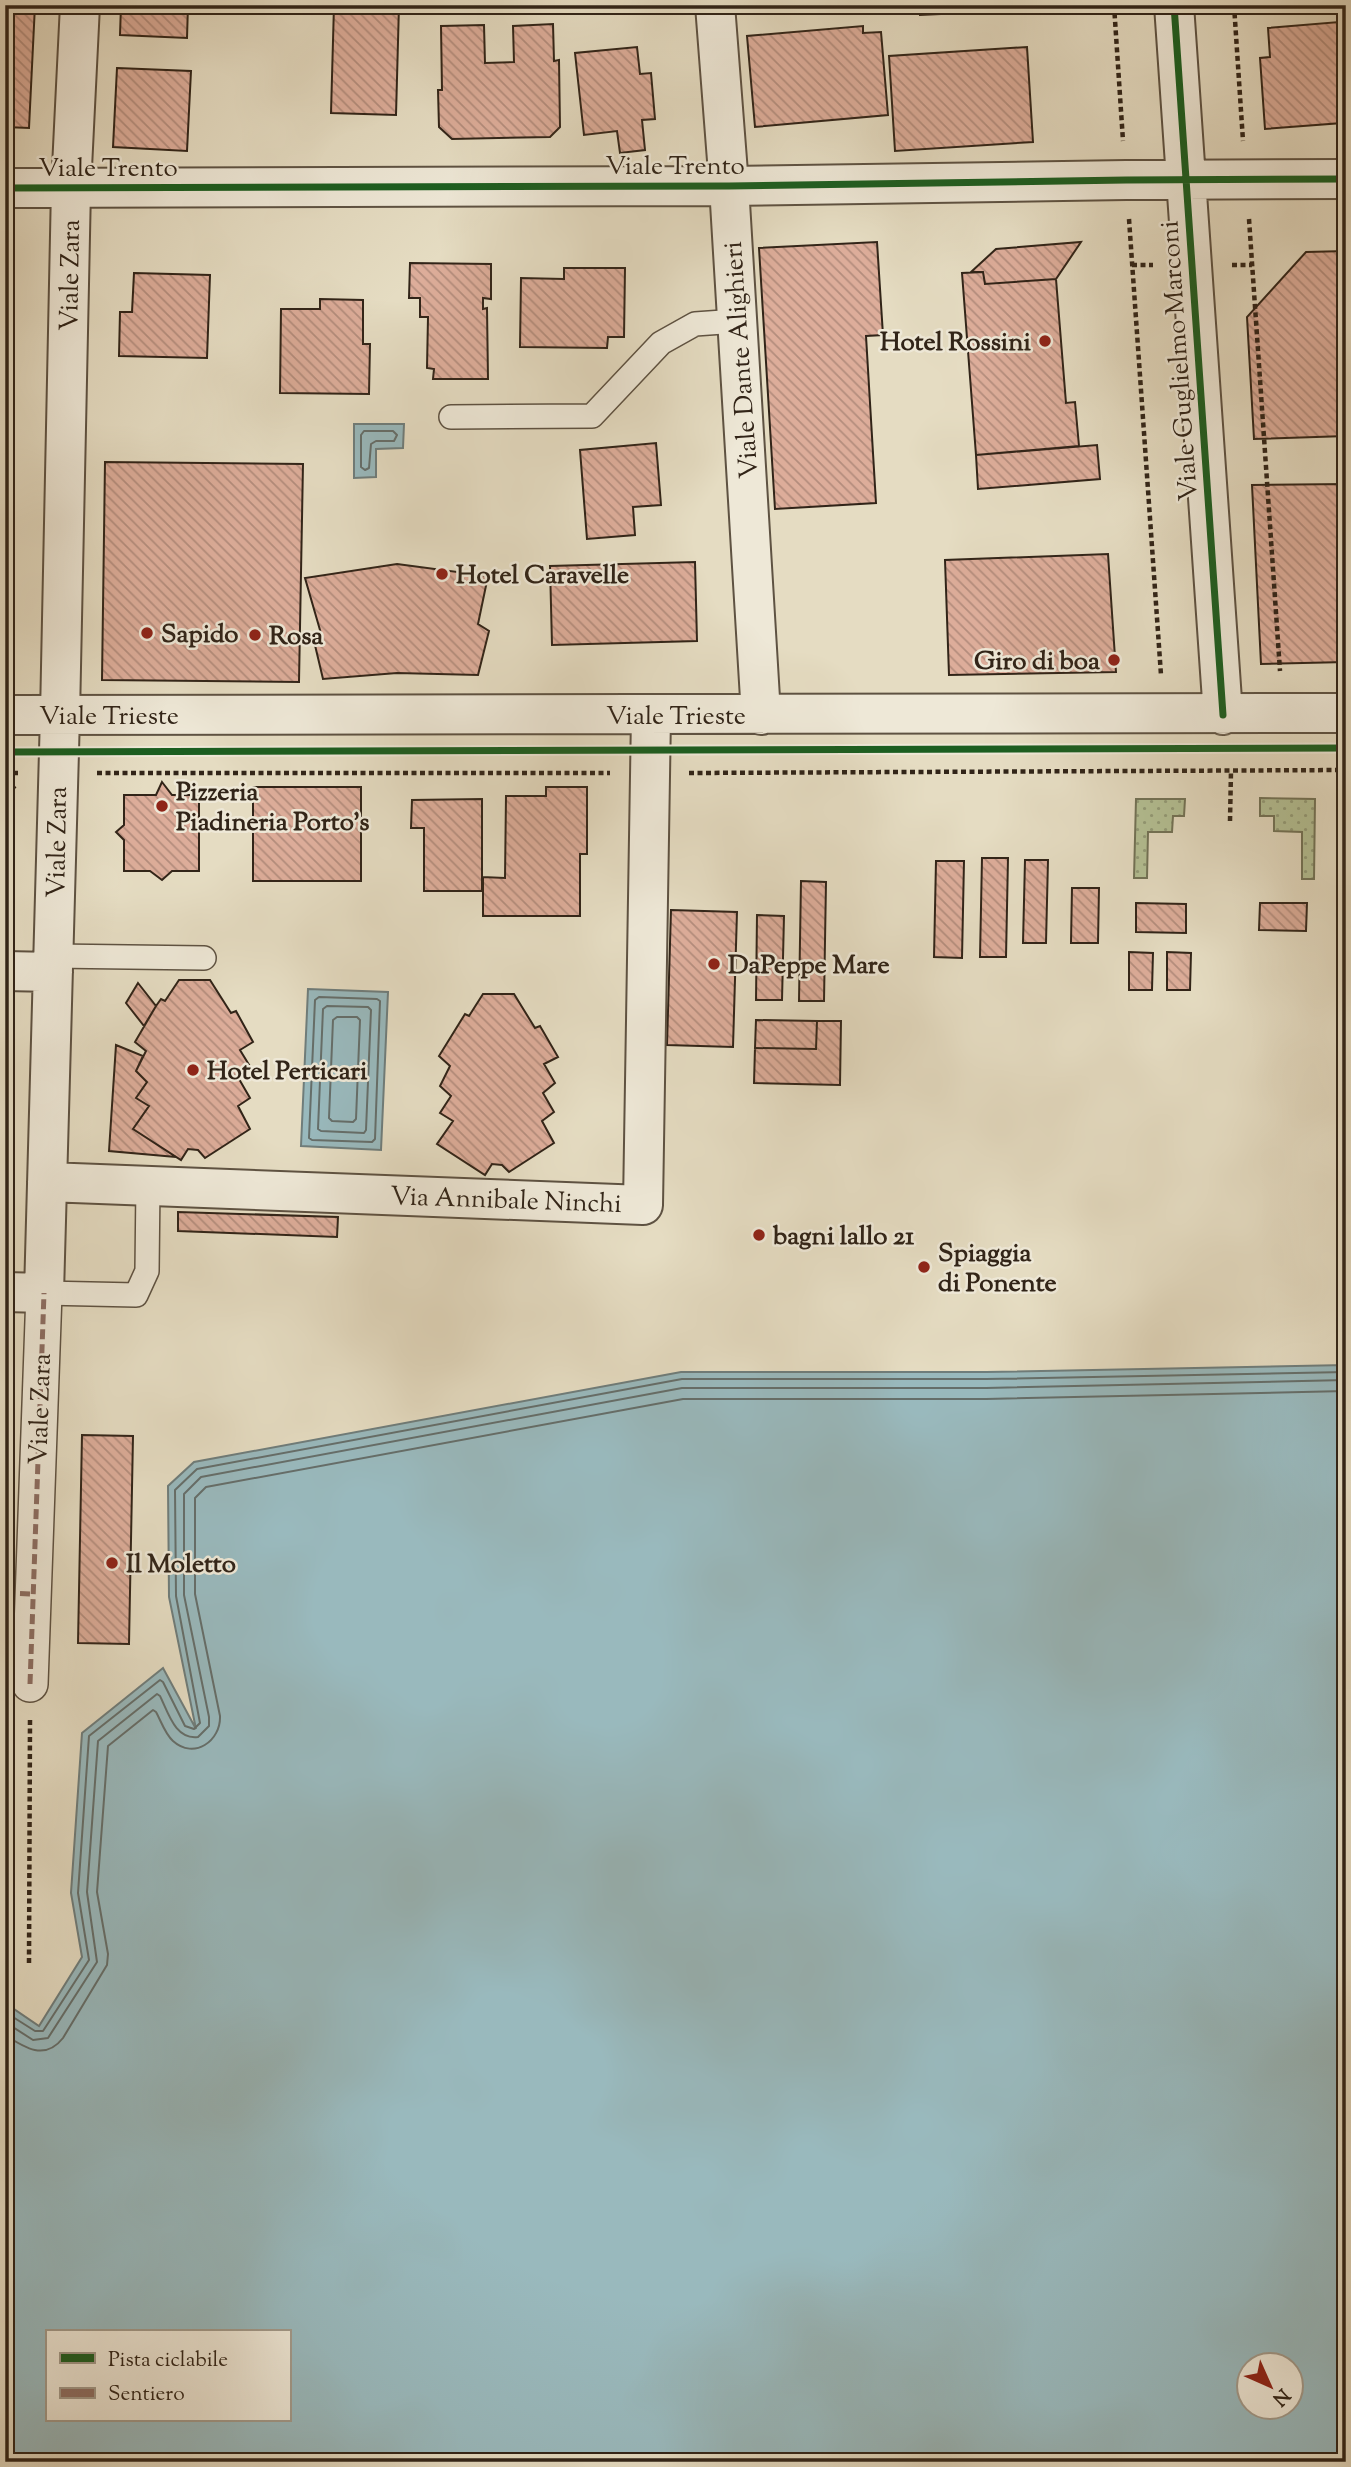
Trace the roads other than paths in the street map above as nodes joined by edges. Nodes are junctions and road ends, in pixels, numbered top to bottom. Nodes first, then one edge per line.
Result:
1 (80, 5) edge
2 (715, 5) edge
3 (1174, 5) edge
4 (1186, 180) junction
5 (1346, 180) edge
6 (729, 187) junction
7 (5, 188) edge
8 (71, 188) junction
9 (737, 321) junction
10 (451, 417) dead end
11 (1346, 713) edge
12 (5, 715) edge
13 (60, 715) junction
14 (651, 715) junction
15 (761, 715) junction
16 (1223, 715) junction
17 (204, 958) dead end
18 (53, 964) junction
19 (5, 971) edge
20 (47, 1182) junction
21 (148, 1185) junction
22 (5, 1292) edge
23 (44, 1293) junction
24 (19, 1594) edge
25 (30, 1684) road end

1 - 8 street, Viale Zara
2 - 6 street, Viale Dante Alighieri
3 - 4 street, Viale Guglielmo Marconi
4 - 5 street, Viale Trento
4 - 6 street, Viale Trento
4 - 16 street, Viale Guglielmo Marconi
6 - 8 street, Viale Trento
6 - 9 street, Viale Dante Alighieri
7 - 8 street, Viale Trento
8 - 13 street, Viale Zara
9 - 10 lane
9 - 15 street, Viale Dante Alighieri
11 - 16 street, Viale Trieste
12 - 13 street, Viale Trieste
13 - 14 street, Viale Trieste
13 - 18 street, Viale Zara
14 - 15 street, Viale Trieste
14 - 21 street, Via Annibale Ninchi
15 - 16 street, Viale Trieste
17 - 18 lane
18 - 19 street
18 - 20 street, Viale Zara
20 - 21 street, Via Annibale Ninchi
20 - 23 street, Viale Zara
21 - 23 lane
22 - 23 street
23 - 24 street, Viale Zara
24 - 25 street, Viale Zara

